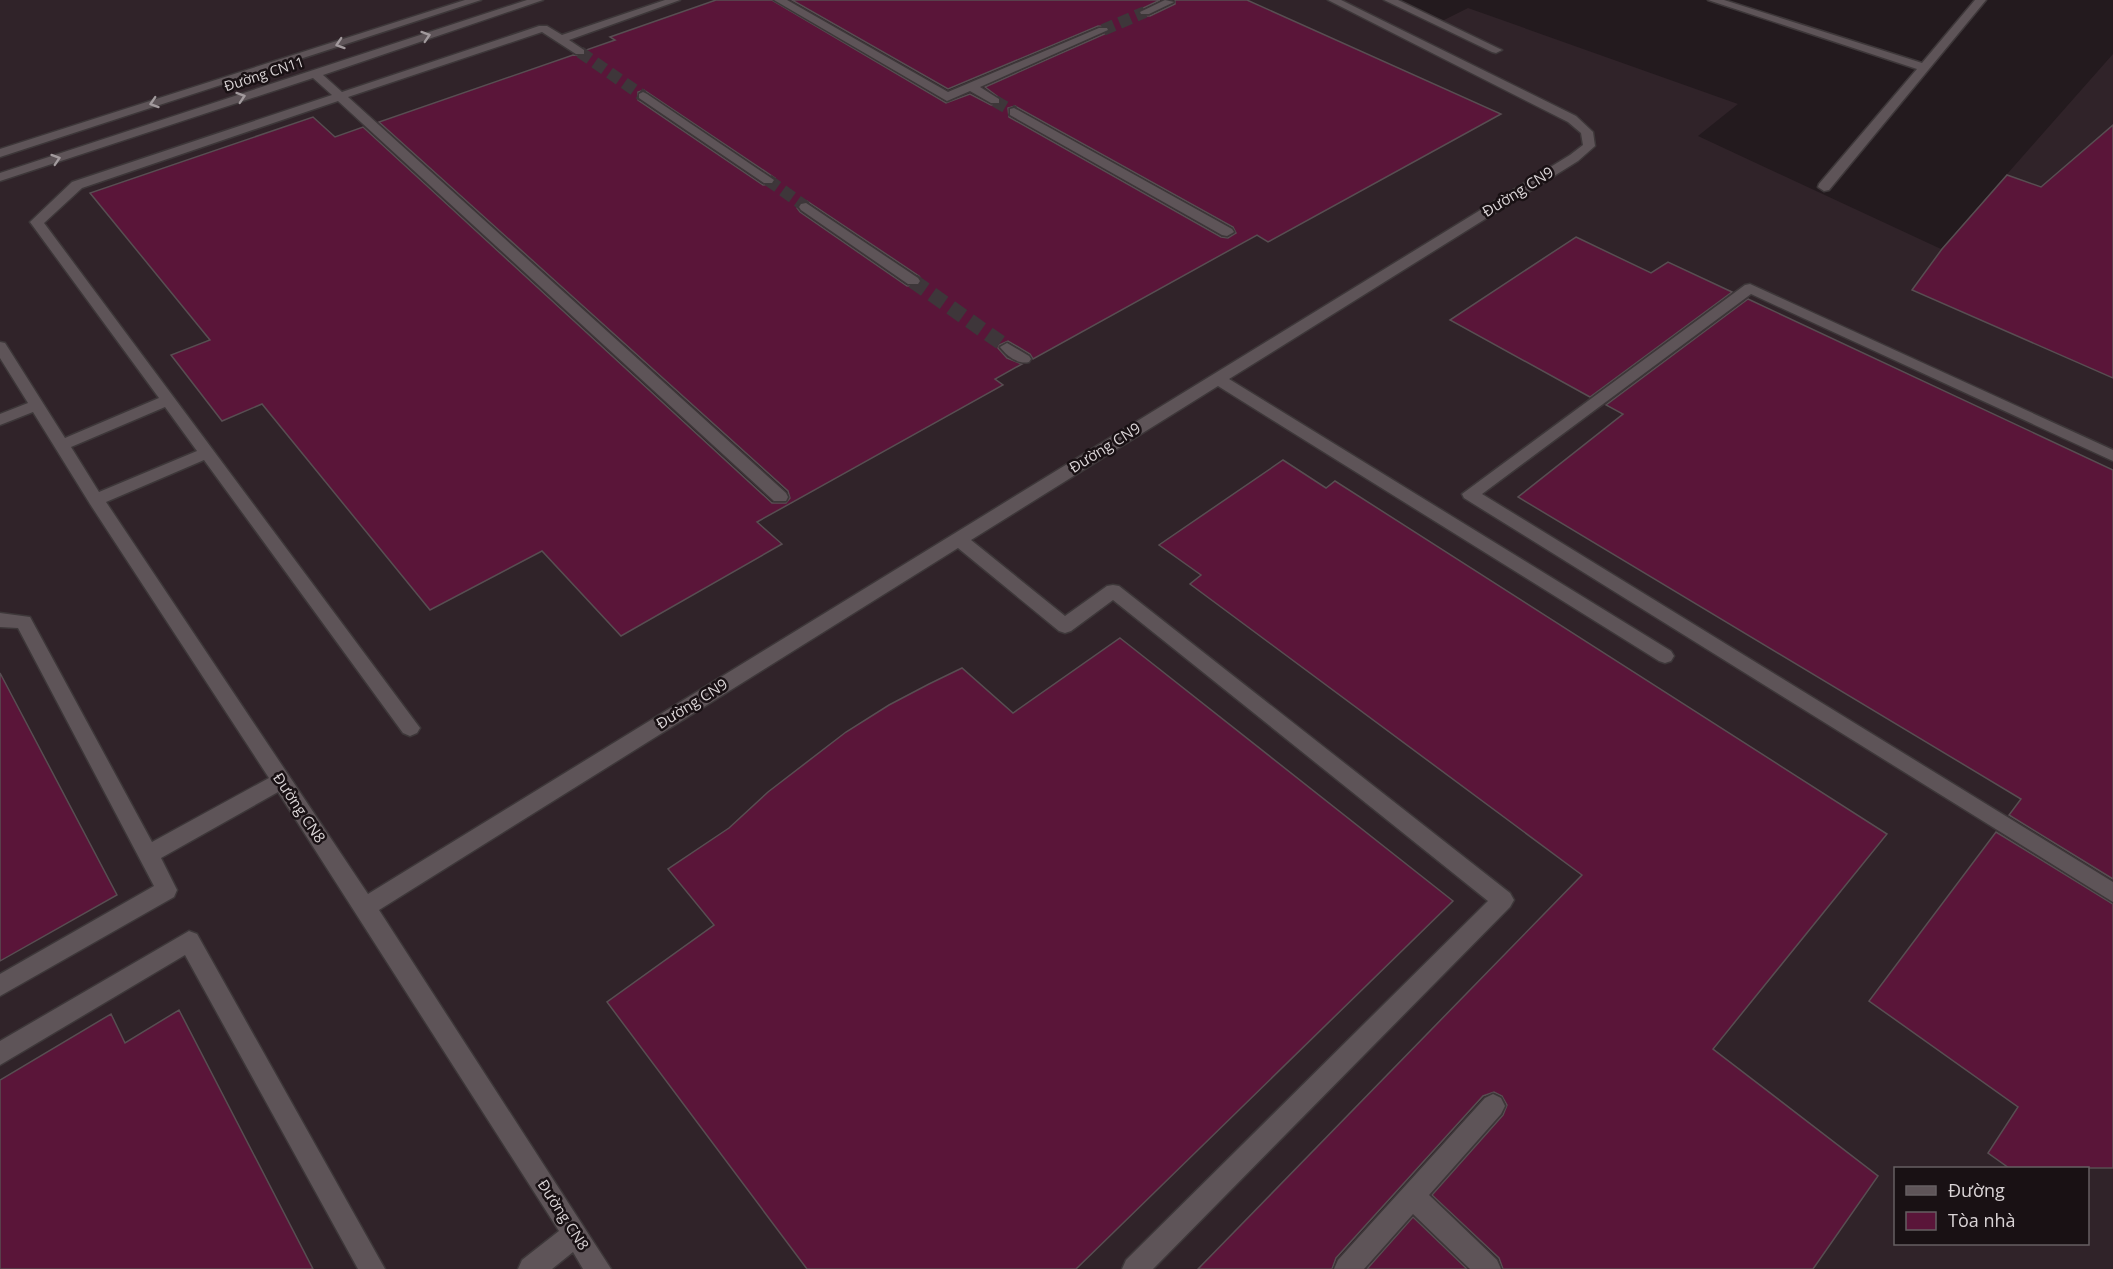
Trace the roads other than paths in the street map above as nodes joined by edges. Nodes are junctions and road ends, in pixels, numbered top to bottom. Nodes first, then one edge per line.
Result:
1 (476, 0) edge
2 (538, 0) edge
3 (675, 0) edge
4 (779, 0) edge
5 (1333, 0) edge
6 (1389, 0) edge
7 (1713, 0) edge
8 (1981, 0) edge
9 (457, 2) edge
10 (1169, 2) dead end
11 (1145, 12) tunnel mouth
12 (480, 18) junction
13 (529, 18) junction
14 (1103, 30) tunnel mouth
15 (561, 39) junction
16 (1496, 50) dead end
17 (580, 52) tunnel mouth
18 (1923, 66) junction
19 (314, 73) junction
20 (971, 87) junction
21 (340, 96) junction
22 (643, 96) tunnel mouth
23 (995, 101) tunnel mouth
24 (1014, 112) tunnel mouth
25 (0, 153) edge
26 (0, 177) edge
27 (768, 180) tunnel mouth
28 (1824, 187) dead end
29 (807, 207) tunnel mouth
30 (1227, 232) dead end
31 (913, 281) tunnel mouth
32 (0, 346) edge
33 (1007, 347) tunnel mouth
34 (1024, 359) dead end
35 (1216, 378) junction
36 (168, 400) junction
37 (37, 405) junction
38 (0, 420) edge
39 (62, 445) junction
40 (207, 453) junction
41 (2113, 456) edge
42 (780, 497) dead end
43 (96, 500) junction
44 (958, 539) junction
45 (0, 620) edge
46 (1665, 656) dead end
47 (410, 728) dead end
48 (281, 781) junction
49 (148, 855) junction
50 (2113, 893) edge
51 (365, 907) junction
52 (0, 986) edge
53 (0, 1054) edge
54 (1493, 1106) dead end
55 (1412, 1196) junction
56 (575, 1235) junction
57 (372, 1269) edge
58 (531, 1269) edge
59 (598, 1269) edge
60 (1135, 1269) edge
61 (1347, 1269) edge
62 (1488, 1269) edge

1 - 9 street, Đường CN11
2 - 13 street, Đường CN11
3 - 15 street
4 - 20 street
5 - 35 street, Đường CN9
6 - 16 street
7 - 18 street
8 - 18 street
9 - 12 street
9 -> 25 street, Đường CN11
10 - 11 street
12 - 13 street, Đường CN11
19 -> 12 street, Đường CN11
13 - 15 street
13 - 21 street
14 - 20 street
15 - 17 street
18 - 28 street
19 - 21 street
26 -> 19 street, Đường CN11
20 - 23 street
21 - 36 street
21 - 42 street
22 - 27 street
24 - 30 street
29 - 31 street
32 - 37 street, Đường CN8
33 - 34 street
35 - 44 street, Đường CN9
35 - 46 street
36 - 39 street
36 - 40 street
37 - 38 street
37 - 39 street, Đường CN8
39 - 43 street, Đường CN8
40 - 43 street
40 - 47 street
41 - 50 street
43 - 48 street, Đường CN8
44 - 51 street, Đường CN9
44 - 60 street
45 - 49 street
48 - 49 street
48 - 51 street, Đường CN8
49 - 52 street
51 - 56 street, Đường CN8
53 - 57 street
54 - 55 street
55 - 61 street
55 - 62 street
56 - 58 street
56 - 59 street, Đường CN8

